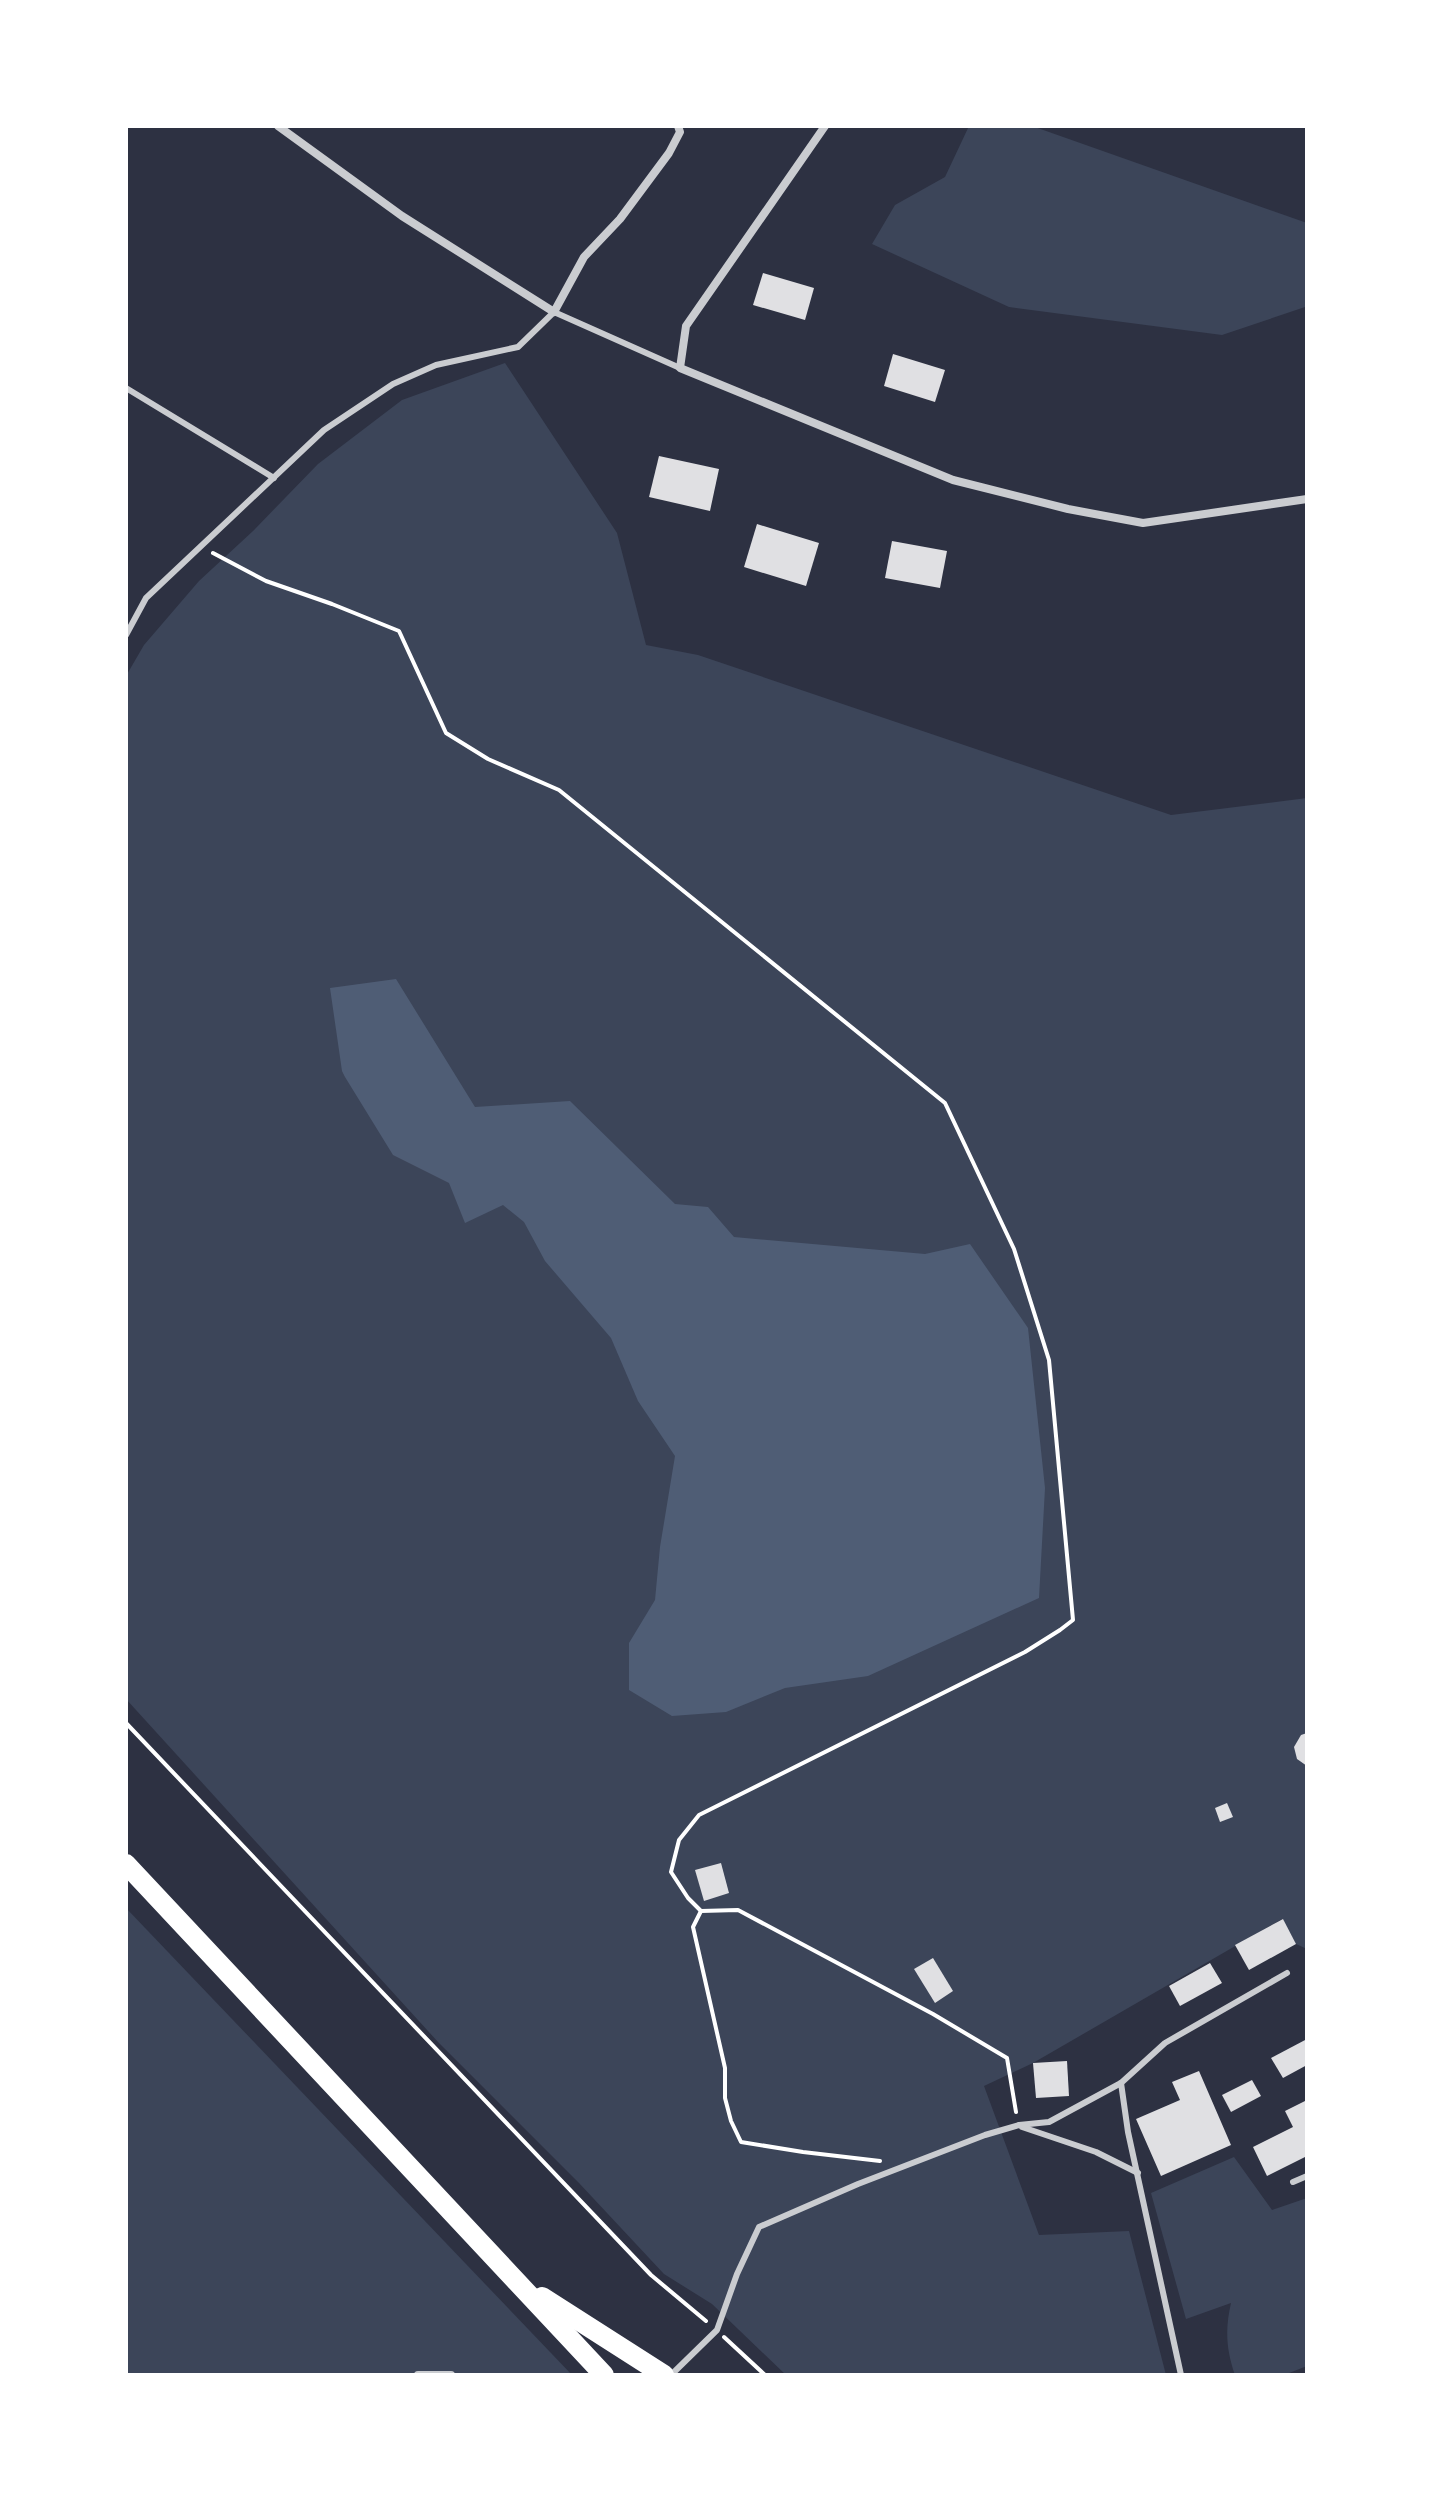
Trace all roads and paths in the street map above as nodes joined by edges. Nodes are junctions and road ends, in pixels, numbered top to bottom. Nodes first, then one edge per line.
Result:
1 (278, 126) edge
2 (678, 126) edge
3 (825, 126) edge
4 (554, 312) junction
5 (680, 368) junction
6 (126, 388) edge
7 (274, 478) junction
8 (1307, 499) edge
9 (202, 547) junction
10 (126, 635) edge
11 (126, 1723) edge
12 (126, 1864) edge
13 (701, 1911) junction
14 (1287, 1973) dead end
15 (1121, 2083) junction
16 (1019, 2125) junction
17 (910, 2164) junction
18 (1138, 2173) junction
19 (1307, 2176) edge
20 (1293, 2182) dead end
21 (519, 2282) junction
22 (717, 2330) junction
23 (418, 2375) edge
24 (451, 2375) edge
25 (604, 2375) edge
26 (664, 2375) edge
27 (671, 2375) edge
28 (765, 2375) edge
29 (1181, 2375) edge

1 - 4 street
2 - 4 street
3 - 5 street
4 - 5 lane
4 - 7 lane
5 - 8 street
6 - 7 lane
7 - 9 lane
9 - 10 lane
9 - 13 path
11 - 22 path
12 - 21 main road
13 - 16 path
13 - 17 path
14 - 15 lane
15 - 16 lane
15 - 18 lane
16 - 17 lane
16 - 18 lane
17 - 22 lane
18 - 29 lane
19 - 20 lane
21 - 25 main road
21 - 26 main road
22 - 27 lane
22 - 28 path
23 - 24 street

